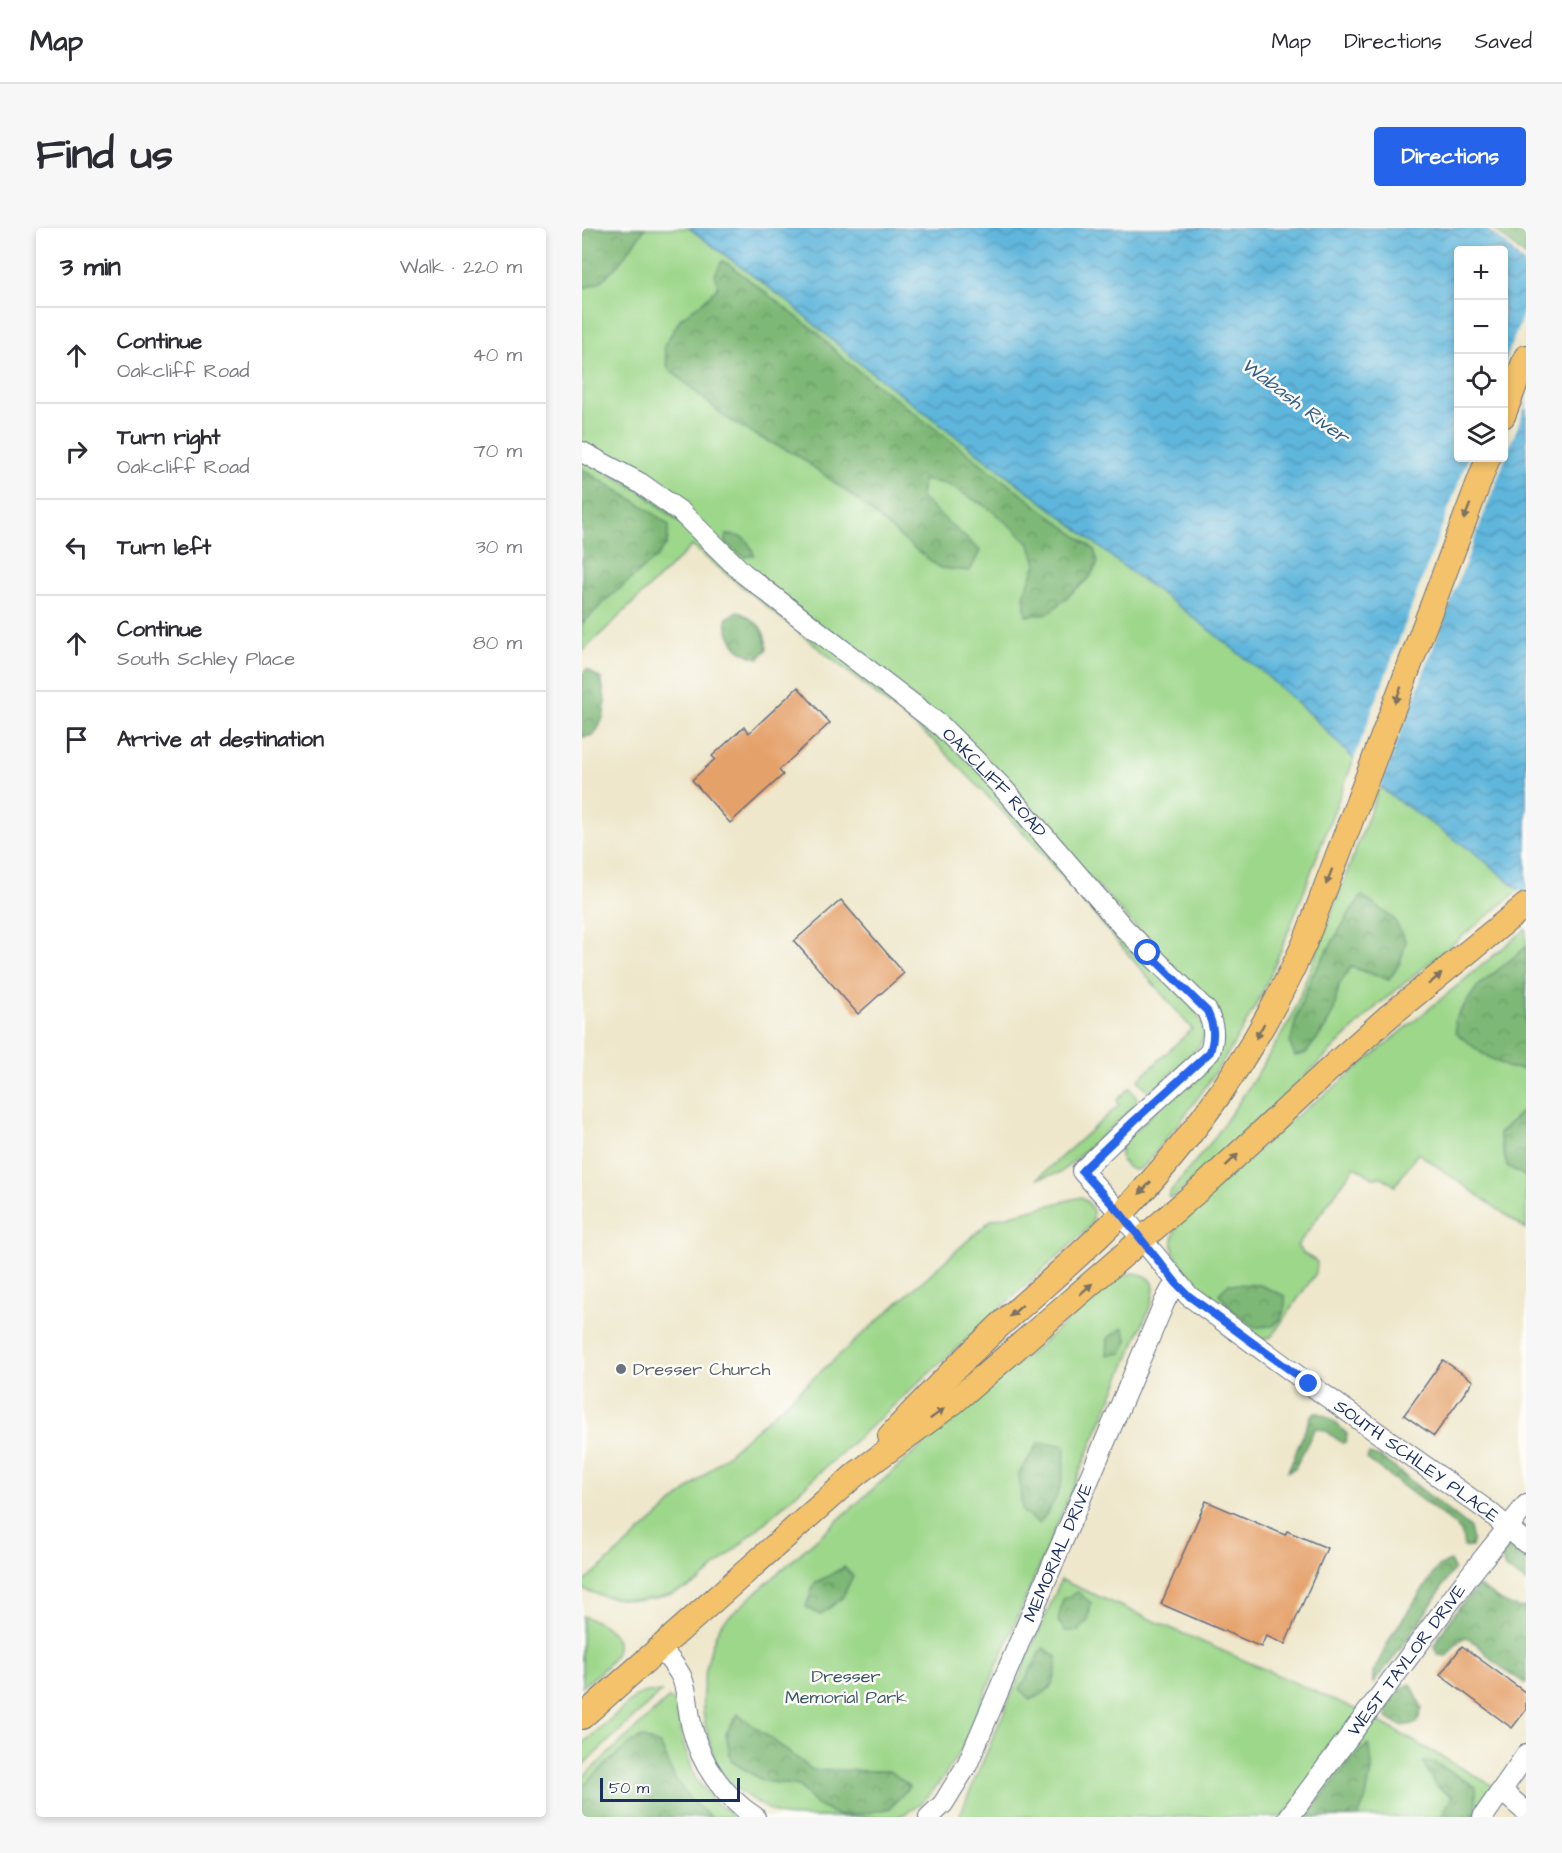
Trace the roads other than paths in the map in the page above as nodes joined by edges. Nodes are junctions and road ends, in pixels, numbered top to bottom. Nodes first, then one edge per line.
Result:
1 (1526, 357) edge
2 (1506, 408) edge
3 (582, 452) edge
4 (1486, 462) edge
5 (1526, 905) edge
6 (1082, 1171) joint
7 (1121, 1214) junction
8 (1142, 1240) junction
9 (1177, 1284) junction
10 (856, 1474) junction
11 (1526, 1505) edge
12 (1507, 1528) junction
13 (1526, 1543) edge
14 (660, 1648) junction
15 (582, 1717) edge
16 (1526, 1755) edge
17 (1502, 1791) junction
18 (1526, 1812) edge
19 (755, 1817) edge
20 (929, 1817) edge
21 (1289, 1817) edge
22 (1484, 1817) edge

1 - 2 main road
3 - 6 street, OAKCLIFF ROAD
4 -> 7 main road
8 -> 5 main road
6 - 7 street, SOUTH SCHLEY PLACE
7 - 8 street, SOUTH SCHLEY PLACE
7 -> 10 main road
8 - 9 street, SOUTH SCHLEY PLACE
10 -> 8 main road
9 - 12 street, SOUTH SCHLEY PLACE
9 - 20 street, MEMORIAL DRIVE
10 - 14 main road
11 - 12 street, WEST TAYLOR DRIVE
12 - 13 street, SOUTH SCHLEY PLACE
12 - 21 street, WEST TAYLOR DRIVE
14 - 15 main road
14 - 19 street
16 - 17 street
17 - 18 street
17 - 22 street

